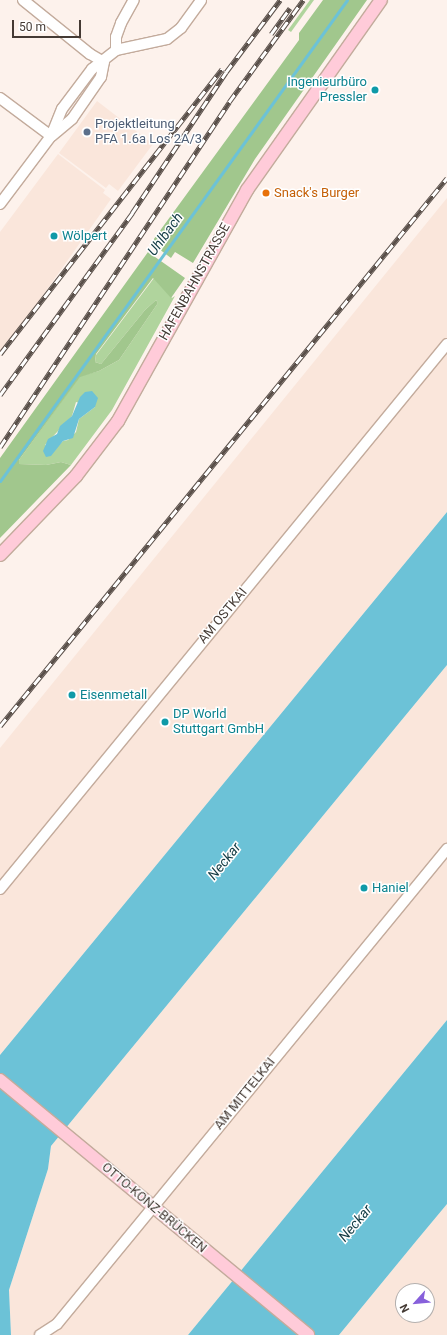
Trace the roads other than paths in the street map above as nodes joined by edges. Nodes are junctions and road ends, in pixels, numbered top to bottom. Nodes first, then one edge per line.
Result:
1 (23, 0) edge
2 (134, 0) edge
3 (201, 0) edge
4 (381, 0) edge
5 (116, 50) junction
6 (104, 62) junction
7 (0, 98) edge
8 (51, 136) junction
9 (0, 204) edge
10 (447, 344) edge
11 (0, 555) edge
12 (447, 849) edge
13 (0, 889) edge
14 (0, 1080) edge
15 (153, 1207) junction
16 (40, 1335) edge
17 (308, 1335) edge

1 - 6 street
2 - 5 street
3 - 5 street
4 - 11 main road, HAFENBAHNSTRASSE
5 - 6 street
6 - 8 street
7 - 8 street
8 - 9 street
10 - 13 street, AM OSTKAI
12 - 15 street, AM MITTELKAI
14 - 15 main road, OTTO-KONZ-BRÜCKEN
15 - 16 street, AM MITTELKAI
15 - 17 main road, OTTO-KONZ-BRÜCKEN

